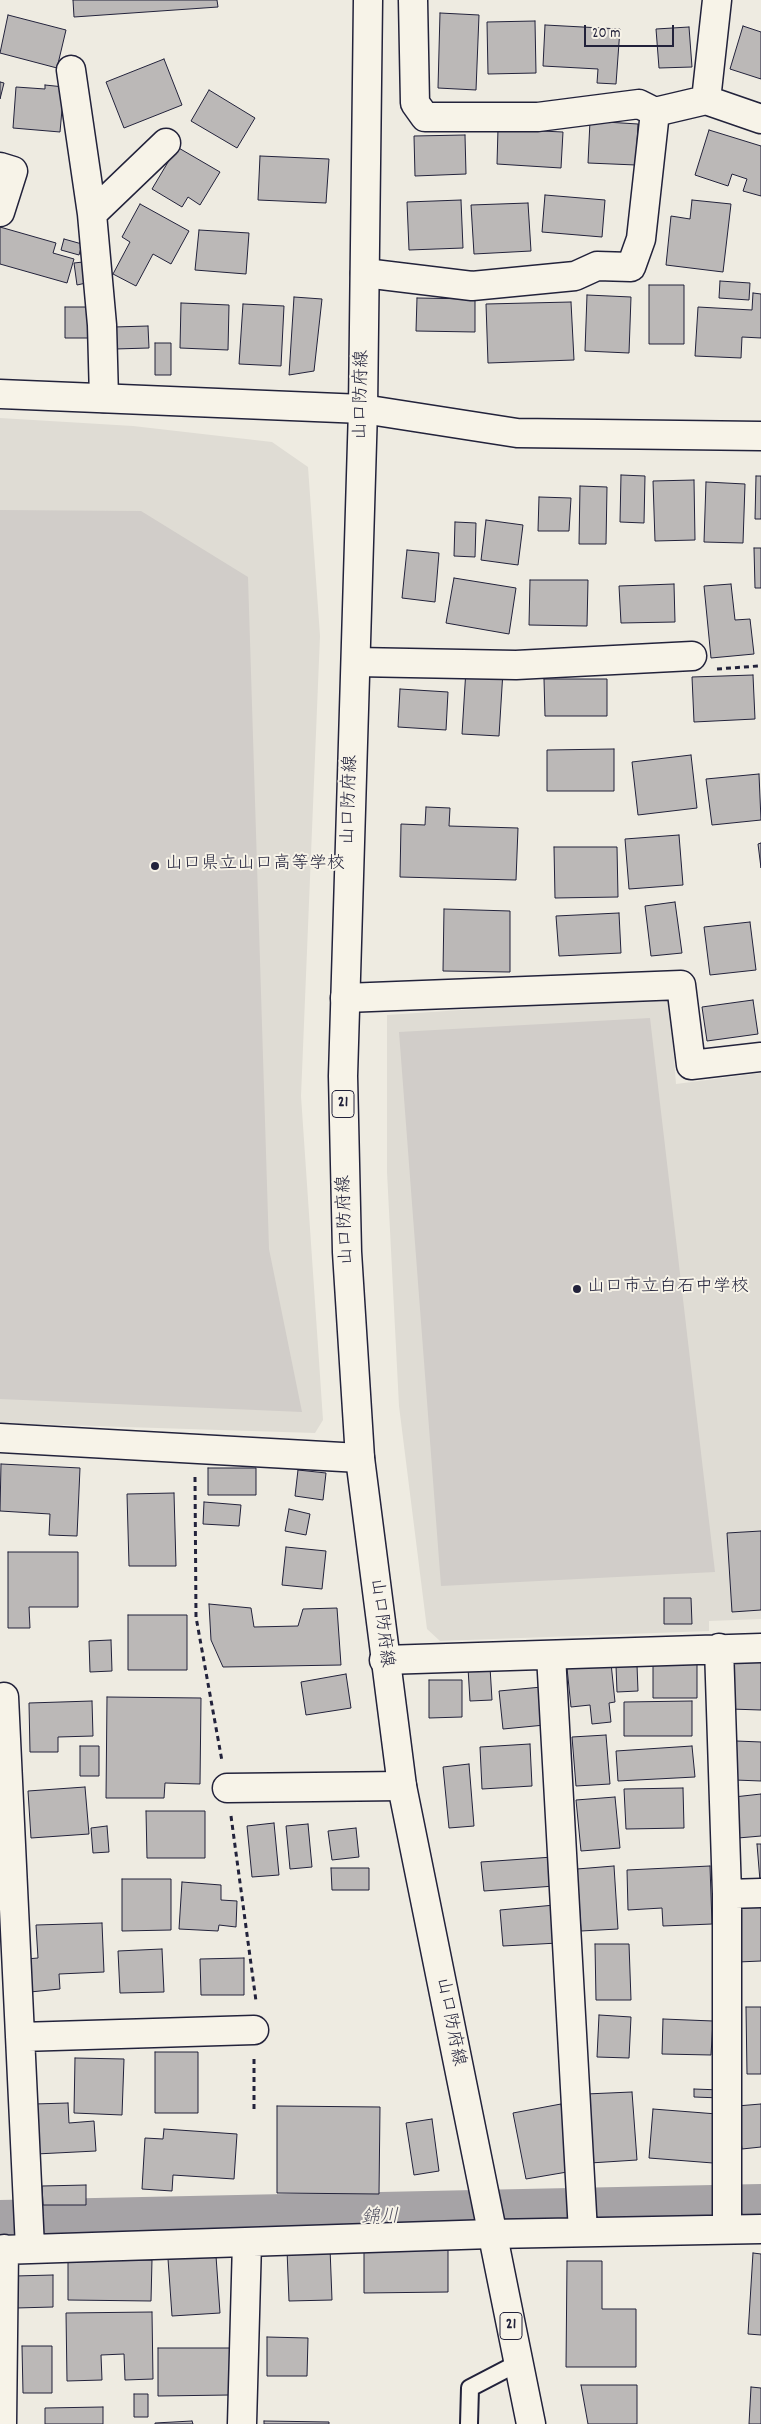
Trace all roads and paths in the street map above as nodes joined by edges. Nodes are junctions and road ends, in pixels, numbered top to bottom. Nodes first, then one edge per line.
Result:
1 (368, 0) edge
2 (413, 0) edge
3 (718, 0) edge
4 (71, 70) dead end
5 (706, 100) junction
6 (656, 112) junction
7 (761, 119) edge
8 (166, 143) dead end
9 (0, 167) edge
10 (0, 212) edge
11 (92, 214) junction
12 (365, 273) junction
13 (0, 394) edge
14 (104, 398) junction
15 (363, 409) junction
16 (761, 436) edge
17 (692, 656) joint
18 (356, 662) junction
19 (761, 668) edge
20 (345, 998) junction
21 (761, 1057) edge
22 (0, 1438) edge
23 (360, 1458) junction
24 (720, 1648) junction
25 (761, 1648) edge
26 (551, 1655) junction
27 (384, 1660) junction
28 (4, 1697) dead end
29 (402, 1786) junction
30 (227, 1788) dead end
31 (761, 1893) edge
32 (727, 1894) junction
33 (254, 2030) dead end
34 (20, 2037) junction
35 (761, 2229) edge
36 (728, 2230) junction
37 (491, 2231) junction
38 (583, 2232) junction
39 (247, 2242) junction
40 (11, 2249) edge
41 (518, 2363) junction
42 (2, 2424) edge
43 (242, 2424) edge
44 (469, 2424) edge
45 (531, 2424) edge

1 - 12 street, 山口防府線 / 21
2 - 6 street
3 - 5 street
4 - 11 street
5 - 6 street
5 - 7 street
6 - 12 street
8 - 11 street
9 - 10 street
11 - 14 street
12 - 15 street, 山口防府線 / 21
13 - 14 street
14 - 15 street
15 - 16 street
15 - 18 street, 山口防府線 / 21
17 - 18 street
17 - 19 path
18 - 20 street, 山口防府線 / 21
20 - 21 street
20 - 23 street, 山口防府線 / 21
22 - 23 street
23 - 27 street, 山口防府線 / 21
24 - 25 street
24 - 26 street
24 - 32 street
26 - 27 street
26 - 38 street
27 - 29 street, 山口防府線 / 21
28 - 34 street
29 - 30 street
29 - 37 street, 山口防府線 / 21
31 - 32 street
32 - 36 street
33 - 34 street
34 - 40 street
35 - 36 street
36 - 38 street
37 - 38 street
37 - 39 street
37 - 41 street, 山口防府線 / 21
39 - 40 street
39 - 43 street
40 - 42 street
41 - 44 lane
41 - 45 street, 山口防府線 / 21

